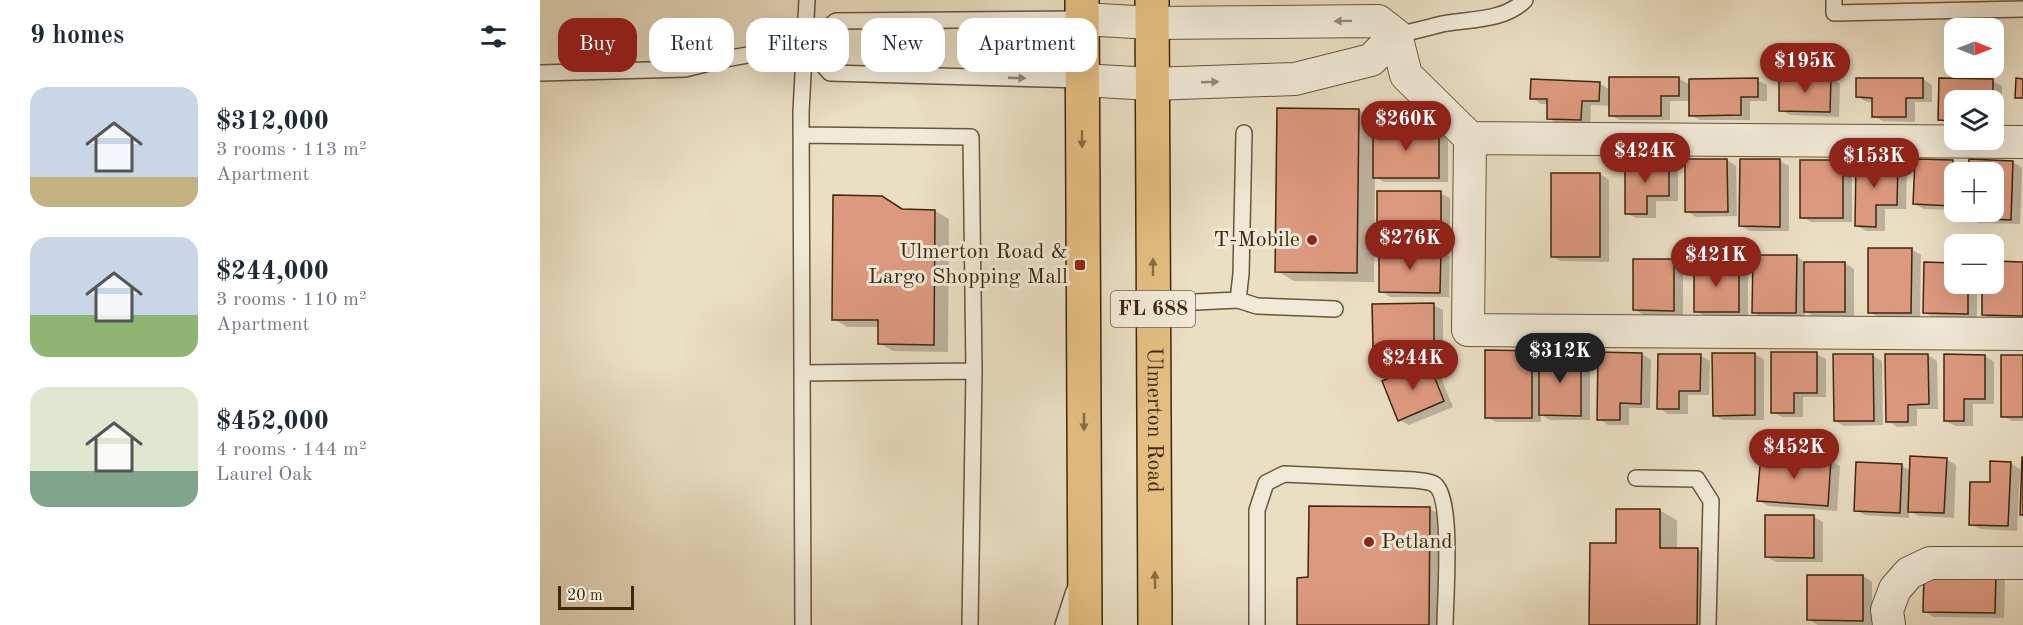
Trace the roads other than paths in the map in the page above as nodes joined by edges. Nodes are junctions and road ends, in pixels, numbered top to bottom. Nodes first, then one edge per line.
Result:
1 (807, 0) edge
2 (1525, 0) edge
3 (1834, 0) edge
4 (1082, 9) edge
5 (2023, 9) edge
6 (1152, 11) edge
7 (806, 18) edge
8 (849, 20) edge
9 (1396, 35) junction
10 (746, 55) edge
11 (804, 72) edge
12 (829, 72) edge
13 (540, 73) edge
14 (1082, 80) junction
15 (1151, 84) junction
16 (1244, 133) dead end
17 (801, 135) junction
18 (1470, 138) junction
19 (2023, 142) edge
20 (1238, 300) junction
21 (1153, 304) junction
22 (1335, 309) dead end
23 (2023, 334) edge
24 (974, 371) junction
25 (802, 373) junction
26 (1636, 478) dead end
27 (1084, 560) junction
28 (2023, 563) edge
29 (803, 625) edge
30 (970, 625) edge
31 (1063, 625) edge
32 (1085, 625) edge
33 (1155, 625) edge
34 (1257, 625) edge
35 (1444, 625) edge
36 (1708, 625) edge
37 (1889, 625) edge

1 - 7 lane
2 - 9 lane
3 - 5 lane
4 - 6 street
4 - 8 lane
4 - 14 main road, FL 688
9 -> 6 street
6 - 15 main road, Ulmerton Road / FL 688
15 -> 9 street
9 - 18 street
10 - 13 lane
11 - 17 lane
12 -> 14 lane
14 - 15 street
14 -> 27 main road, FL 688
21 -> 15 main road, Ulmerton Road / FL 688
16 - 20 lane
17 - 24 lane
17 - 25 lane
18 - 19 street
18 - 23 street
20 - 21 lane
20 - 22 lane
33 -> 21 main road, Ulmerton Road / FL 688
24 - 25 lane
24 - 30 lane
25 - 29 lane
26 - 36 lane
27 - 31 lane
27 - 32 main road, FL 688
28 - 37 street
34 - 35 lane

